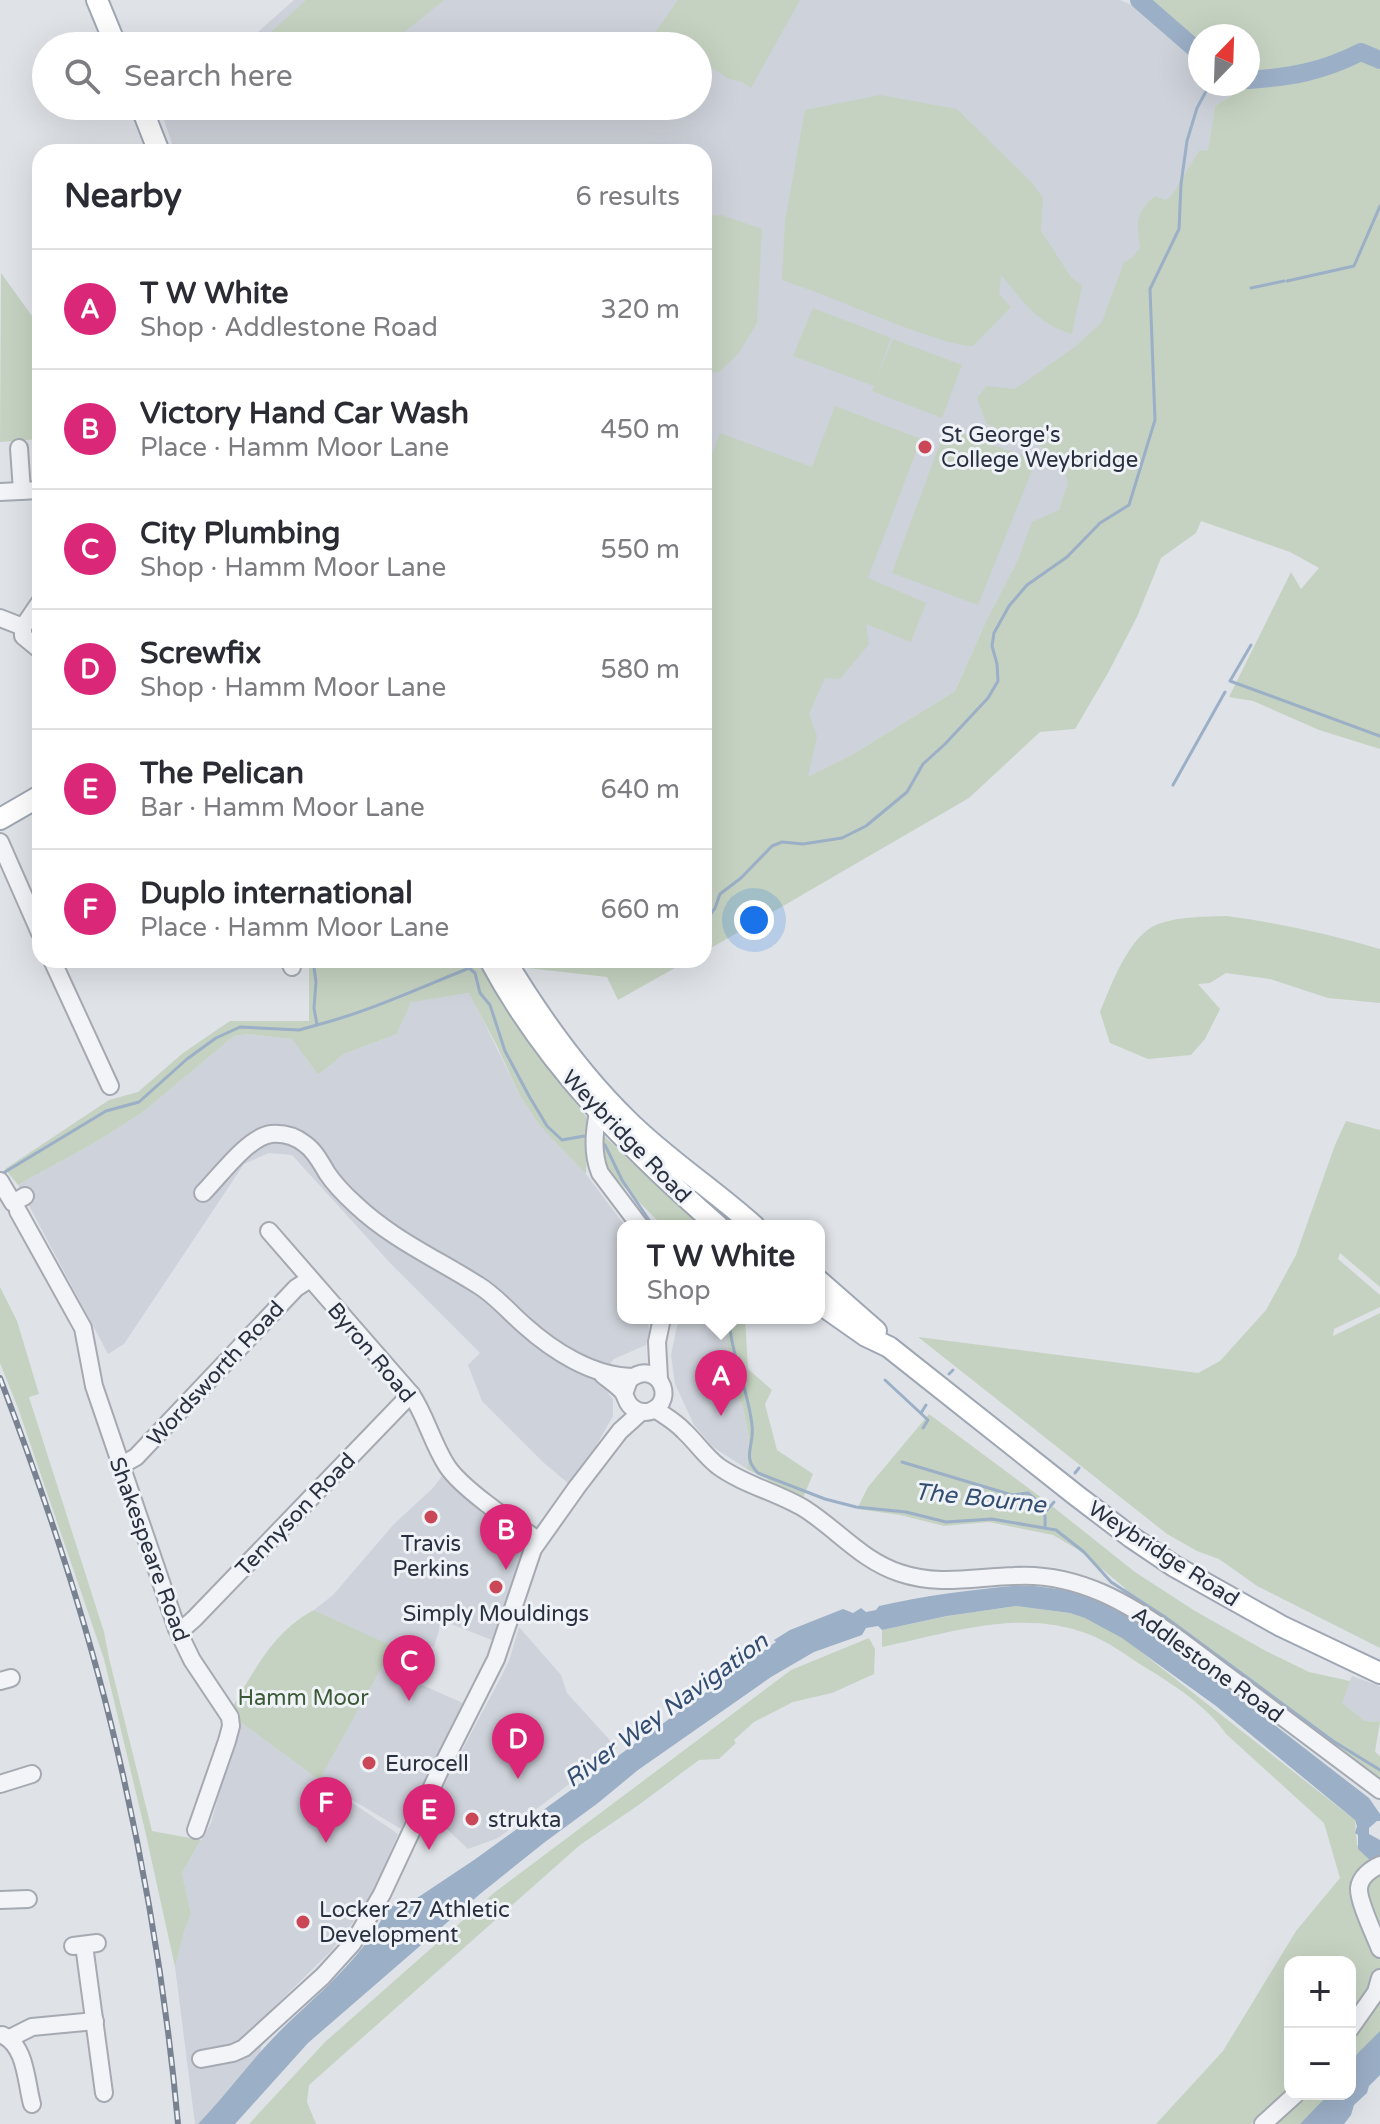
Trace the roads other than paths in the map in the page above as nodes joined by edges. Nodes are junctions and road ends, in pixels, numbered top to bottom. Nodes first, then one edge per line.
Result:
1 (97, 0) edge
2 (110, 32) edge
3 (146, 120) edge
4 (156, 144) edge
5 (19, 448) dead end
6 (32, 490) edge
7 (22, 491) junction
8 (0, 492) edge
9 (32, 614) edge
10 (0, 618) edge
11 (23, 627) junction
12 (32, 643) edge
13 (32, 801) edge
14 (0, 819) edge
15 (0, 842) edge
16 (32, 915) edge
17 (56, 968) edge
18 (495, 968) edge
19 (510, 968) edge
20 (110, 1086) dead end
21 (598, 1112) junction
22 (646, 1137) junction
23 (0, 1182) edge
24 (203, 1193) dead end
25 (635, 1220) edge
26 (711, 1220) edge
27 (725, 1220) edge
28 (747, 1220) edge
29 (269, 1231) dead end
30 (310, 1279) junction
31 (825, 1286) edge
32 (825, 1307) edge
33 (825, 1315) edge
34 (662, 1324) edge
35 (866, 1336) junction
36 (657, 1342) junction
37 (889, 1347) junction
38 (602, 1374) junction
39 (634, 1376) junction
40 (661, 1384) junction
41 (411, 1394) junction
42 (637, 1404) junction
43 (684, 1430) junction
44 (120, 1466) junction
45 (538, 1540) junction
46 (177, 1629) junction
47 (1380, 1673) edge
48 (32, 1774) dead end
49 (0, 1784) edge
50 (1380, 1790) edge
51 (196, 1830) dead end
52 (1380, 1865) edge
53 (28, 1899) dead end
54 (0, 1900) edge
55 (85, 1945) dead end
56 (1380, 1949) edge
57 (1380, 1978) edge
58 (95, 2021) junction
59 (1351, 2028) edge
60 (5, 2037) edge
61 (201, 2059) dead end
62 (106, 2083) dead end
63 (1289, 2100) edge
64 (32, 2104) dead end
65 (1263, 2124) edge

1 - 2 main road
3 - 4 main road
5 - 7 street
6 - 7 street
7 - 8 street
9 - 11 street
10 - 11 street
11 - 12 street
13 - 14 main road
15 - 16 street
17 - 20 street
18 - 21 main road, Weybridge Road
19 - 22 main road, Weybridge Road
21 - 25 street
21 - 26 main road, Weybridge Road
22 - 27 main road
22 - 28 main road, Weybridge Road
23 - 44 street, Shakespeare Road
24 - 38 street
29 - 30 street, Byron Road
30 - 41 street, Byron Road
30 - 44 street, Wordsworth Road
31 - 37 main road, Weybridge Road
32 - 35 main road, Weybridge Road
33 - 35 street
34 - 36 street, Addlestone Road
35 - 37 main road, Weybridge Road
36 - 39 street, Addlestone Road
36 - 40 street, Addlestone Road
37 - 47 main road, Weybridge Road
38 - 39 street
38 - 42 street, Addlestone Road
39 - 40 street
39 - 42 street
40 - 42 street
40 - 43 street, Addlestone Road
41 - 45 street, Byron Road
41 - 46 street, Tennyson Road
42 - 43 street, Addlestone Road
42 - 45 street
43 - 50 street, Addlestone Road
44 - 46 street, Shakespeare Road
45 - 61 street
46 - 51 street, Shakespeare Road
48 - 49 street
52 - 56 street
53 - 54 street
55 - 58 street
57 - 59 street
58 - 60 street
58 - 62 street
60 - 64 street
63 - 65 street

